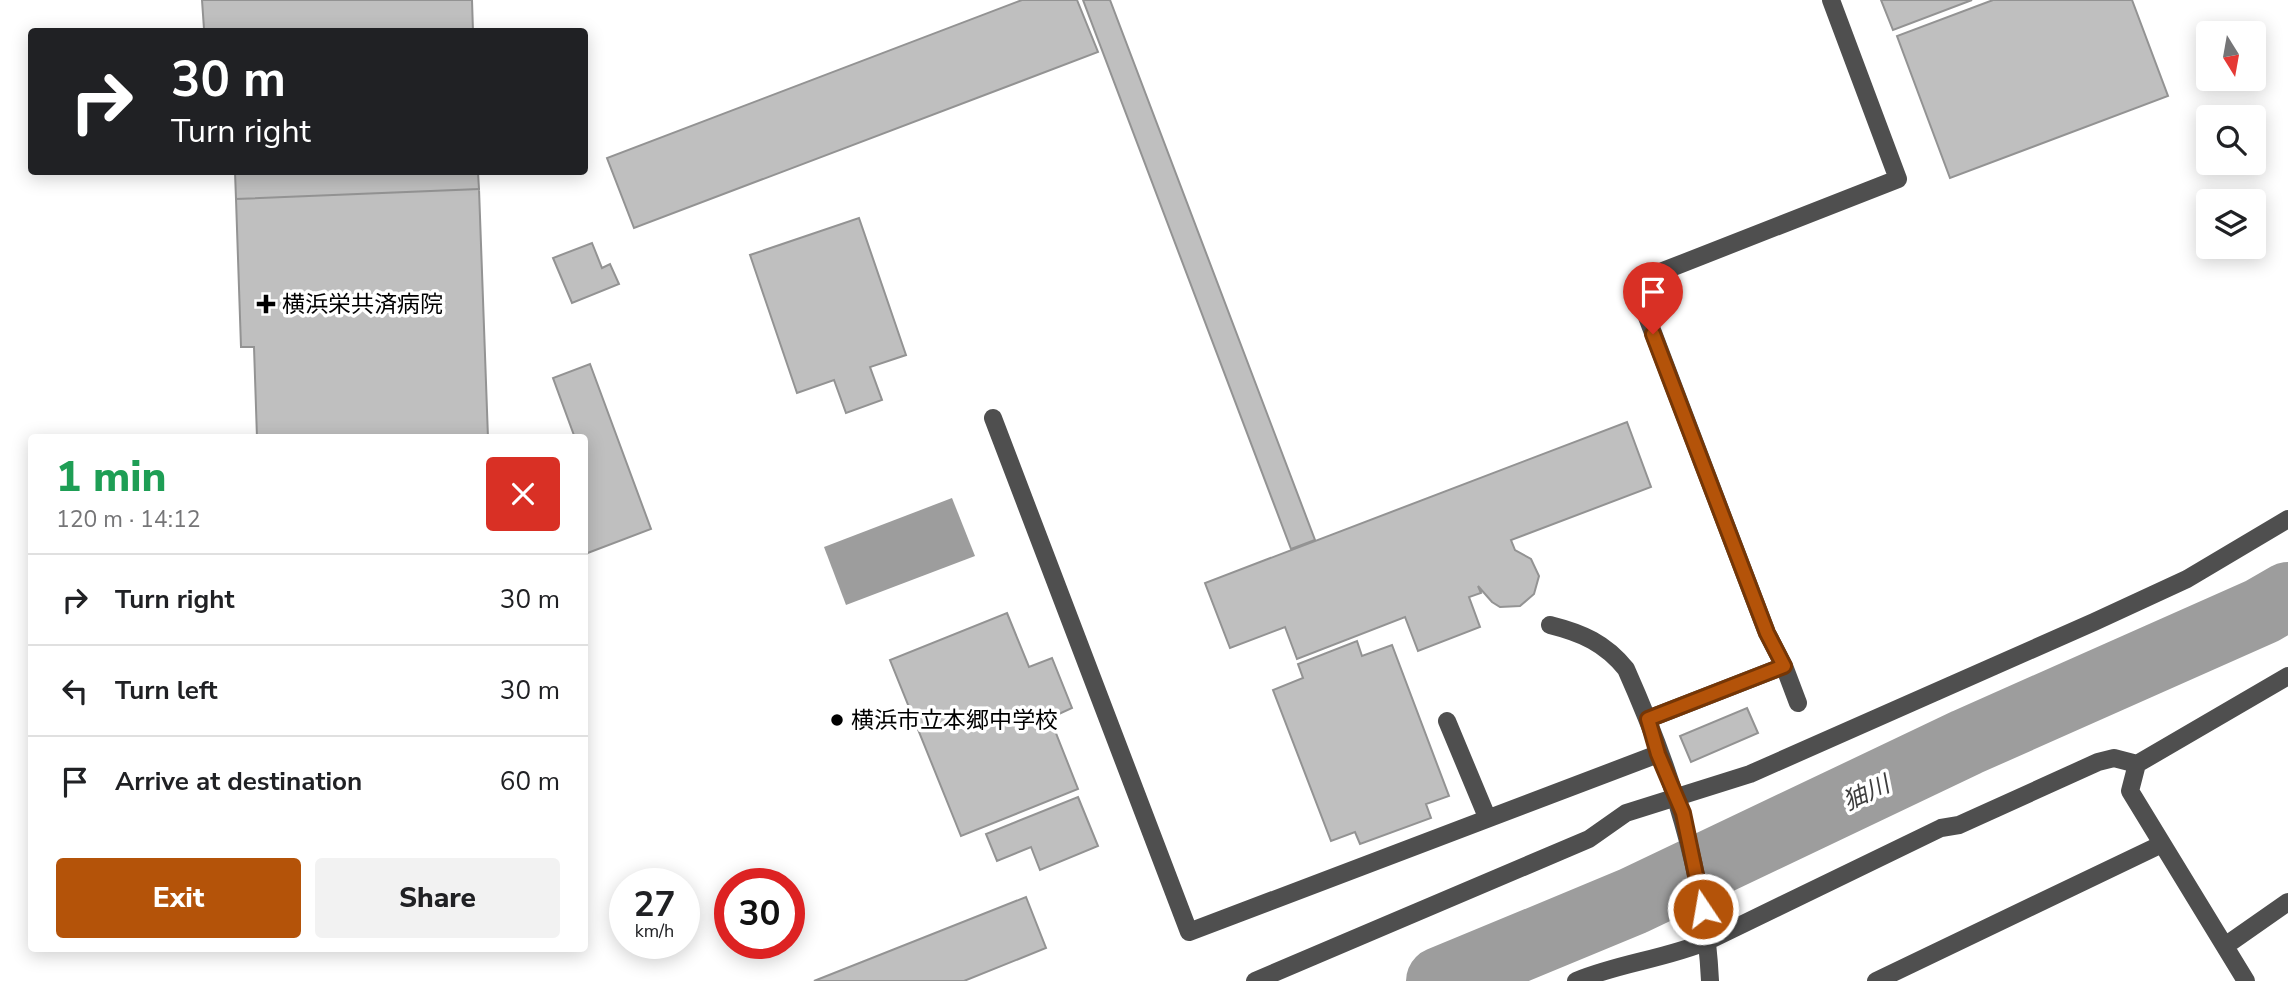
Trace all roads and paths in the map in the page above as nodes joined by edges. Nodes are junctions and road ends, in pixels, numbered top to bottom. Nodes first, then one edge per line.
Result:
1 (1831, 0) edge
2 (993, 418) dead end
3 (2288, 519) edge
4 (1550, 625) dead end
5 (1784, 666) junction
6 (2288, 676) edge
7 (1798, 703) dead end
8 (1648, 719) junction
9 (1447, 721) dead end
10 (1658, 754) junction
11 (2137, 764) junction
12 (1675, 796) junction
13 (1487, 817) junction
14 (2162, 844) junction
15 (2288, 902) edge
16 (1708, 937) junction
17 (2225, 946) junction
18 (1255, 981) edge
19 (1576, 981) edge
20 (1710, 981) edge
21 (1876, 981) edge
22 (2246, 981) edge

1 - 5 street
2 - 13 street
3 - 12 street
4 - 8 street
5 - 7 street
5 - 8 street
6 - 11 street
8 - 10 street
9 - 13 street
10 - 12 street
10 - 13 street
11 - 14 street
11 - 16 street
12 - 16 street
12 - 18 street
14 - 17 street
14 - 21 street
15 - 17 street
16 - 19 street
16 - 20 street
17 - 22 street

